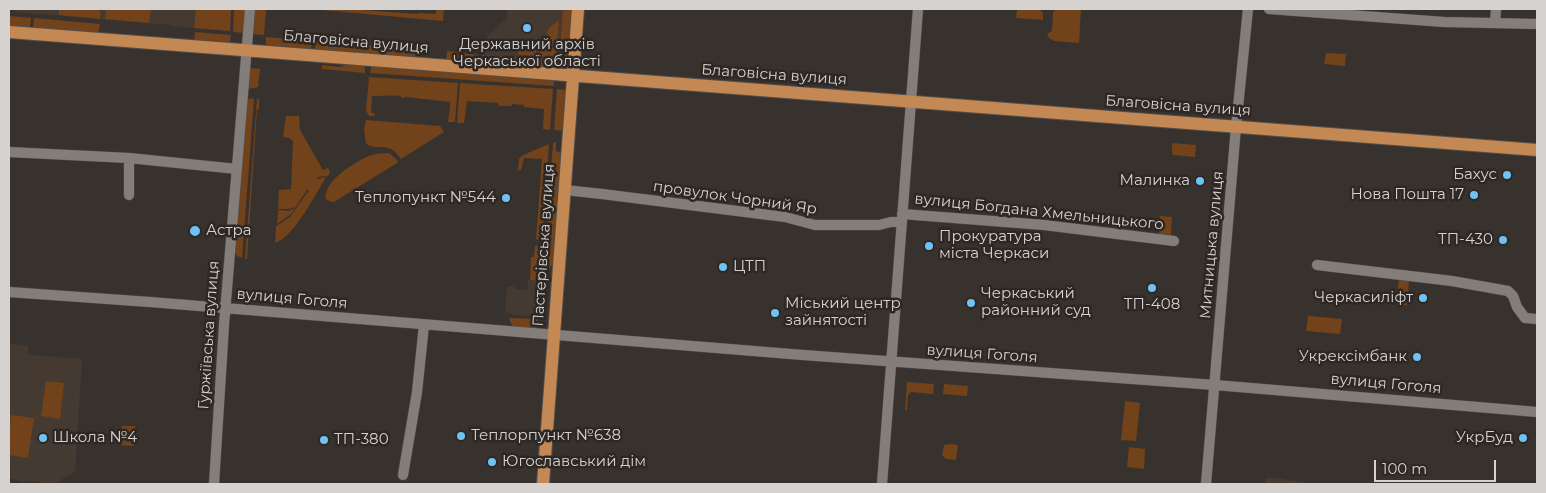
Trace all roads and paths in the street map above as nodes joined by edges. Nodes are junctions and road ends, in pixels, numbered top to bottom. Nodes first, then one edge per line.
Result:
1 (250, 9) edge
2 (578, 9) edge
3 (918, 9) edge
4 (1248, 9) edge
5 (1269, 9) edge
6 (1496, 9) edge
7 (1495, 22) junction
8 (1537, 24) edge
9 (9, 32) edge
10 (247, 50) junction
11 (573, 76) junction
12 (912, 102) junction
13 (1236, 127) junction
14 (1537, 150) edge
15 (9, 152) edge
16 (129, 158) junction
17 (237, 169) junction
18 (565, 190) junction
19 (129, 195) dead end
20 (902, 218) junction
21 (1174, 241) dead end
22 (1317, 265) dead end
23 (9, 292) edge
24 (226, 309) junction
25 (1537, 319) edge
26 (424, 325) junction
27 (554, 336) junction
28 (891, 362) junction
29 (1215, 385) junction
30 (1537, 412) edge
31 (403, 476) dead end
32 (214, 484) edge
33 (543, 484) edge
34 (882, 484) edge
35 (1206, 484) edge

1 - 10 street, Гуржіївська вулиця
2 - 11 main road, Пастерівська вулиця
3 - 12 street, вулиця Богдана Хмельницького
4 - 13 street, Митницька вулиця
5 - 7 street
6 - 7 street
7 - 8 street
9 - 10 main road, Благовісна вулиця
10 - 11 main road, Благовісна вулиця
10 - 17 street, Гуржіївська вулиця
11 - 12 main road, Благовісна вулиця
11 - 18 main road, Пастерівська вулиця
12 - 13 main road, Благовісна вулиця
12 - 20 street, вулиця Богдана Хмельницького
13 - 14 main road, Благовісна вулиця
13 - 29 street, Митницька вулиця
15 - 16 street
16 - 17 street
16 - 19 street
17 - 24 street, Гуржіївська вулиця
18 - 20 street, провулок Чорний Яр
18 - 27 main road, Пастерівська вулиця
20 - 21 street, вулиця Богдана Хмельницького
20 - 28 street, вулиця Богдана Хмельницького
22 - 25 street
23 - 24 street, вулиця Гоголя
24 - 26 street, вулиця Гоголя
24 - 32 street, Гуржіївська вулиця
26 - 27 street, вулиця Гоголя
26 - 31 street
27 - 28 street, вулиця Гоголя
27 - 33 main road, Пастерівська вулиця
28 - 29 street, вулиця Гоголя
28 - 34 street, вулиця Богдана Хмельницького
29 - 30 street, вулиця Гоголя
29 - 35 street, Митницька вулиця

